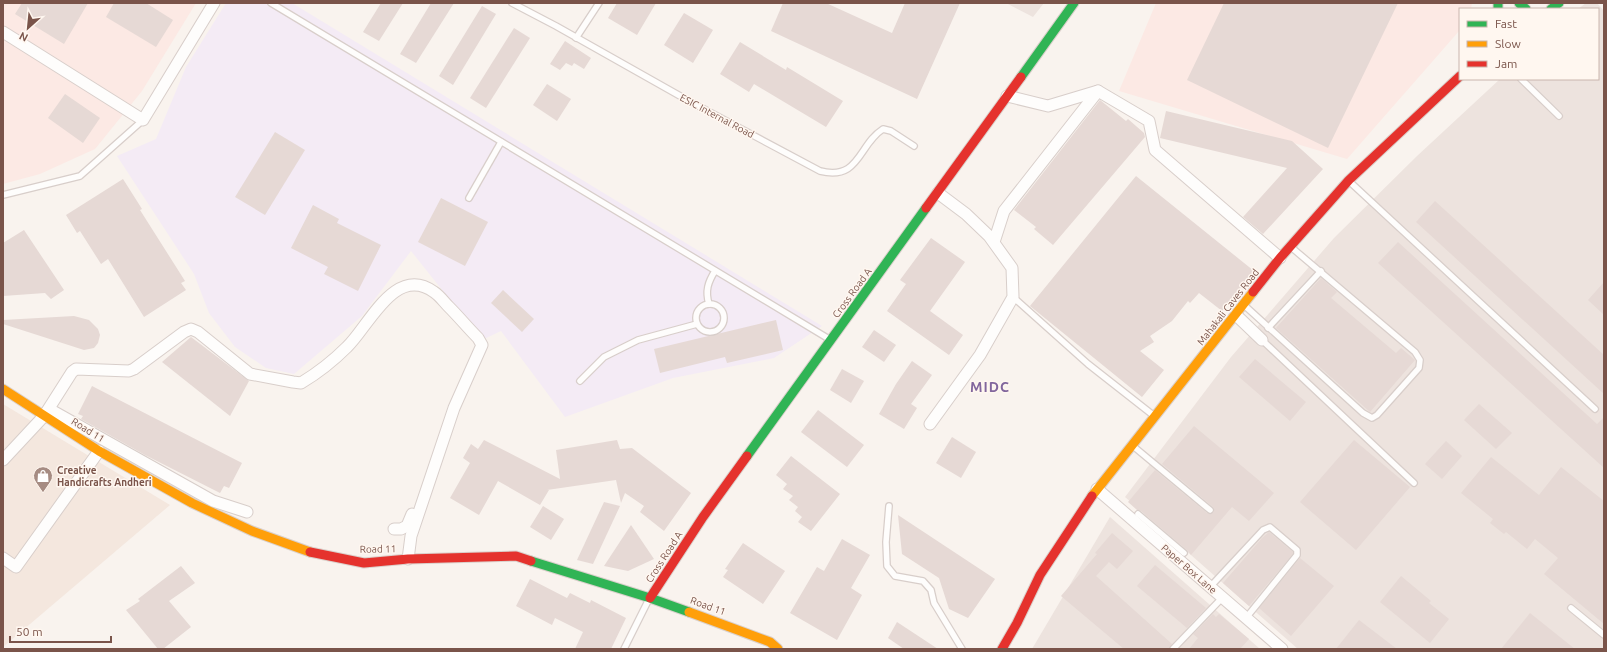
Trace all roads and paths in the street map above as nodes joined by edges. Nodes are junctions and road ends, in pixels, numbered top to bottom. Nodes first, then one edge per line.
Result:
1 (214, 3) edge
2 (271, 3) edge
3 (512, 3) edge
4 (599, 3) edge
5 (1074, 3) edge
6 (3, 32) edge
7 (576, 38) junction
8 (1459, 77) edge
9 (1522, 80) edge
10 (1098, 91) junction
11 (1007, 96) junction
12 (1559, 116) dead end
13 (143, 120) junction
14 (501, 142) junction
15 (914, 146) dead end
16 (1349, 180) junction
17 (938, 193) junction
18 (3, 195) edge
19 (469, 198) dead end
20 (994, 242) junction
21 (1290, 246) junction
22 (1280, 258) junction
23 (715, 271) junction
24 (1321, 271) junction
25 (1013, 297) junction
26 (709, 304) junction
27 (1244, 305) junction
28 (1236, 316) junction
29 (697, 324) junction
30 (1268, 328) junction
31 (1262, 340) joint
32 (831, 341) junction
33 (580, 381) dead end
34 (3, 389) edge
35 (454, 407) junction
36 (1595, 409) dead end
37 (46, 412) junction
38 (1155, 417) junction
39 (930, 424) dead end
40 (1132, 445) junction
41 (99, 451) junction
42 (3, 460) edge
43 (1414, 483) dead end
44 (1097, 489) junction
45 (889, 506) dead end
46 (1210, 510) dead end
47 (247, 512) dead end
48 (1138, 514) dead end
49 (394, 529) dead end
50 (1170, 544) junction
51 (1184, 553) dead end
52 (3, 558) edge
53 (408, 559) junction
54 (1210, 587) junction
55 (650, 598) junction
56 (1222, 598) junction
57 (1570, 608) dead end
58 (1246, 618) junction
59 (1604, 635) edge
60 (624, 649) edge
61 (778, 649) edge
62 (962, 649) edge
63 (1002, 649) edge
64 (1173, 649) edge
65 (1282, 649) edge

1 - 13 street
2 - 14 lane
3 - 7 lane, ESIC Internal Road
4 - 7 lane
5 - 11 street, Cross Road A
6 - 13 street
7 - 15 lane, ESIC Internal Road
8 - 16 street, Mahakali Caves Road
9 - 12 lane
10 - 11 street
10 - 20 street
10 - 22 street
11 - 17 street, Cross Road A
13 - 18 lane
14 - 19 lane
14 - 23 lane
16 - 21 street, Mahakali Caves Road
16 - 36 lane
17 - 20 street
17 - 32 street, Cross Road A
20 - 25 street
21 - 22 street, Mahakali Caves Road
21 - 24 lane
22 - 27 street, Mahakali Caves Road
23 - 26 lane
23 - 32 lane
24 - 30 lane
24 - 30 lane
25 - 38 lane
25 - 39 street
26 - 29 lane
26 - 29 lane
27 - 28 street, Mahakali Caves Road
27 - 30 lane
28 - 31 street
28 - 38 street, Mahakali Caves Road
29 - 33 lane
31 - 43 lane
32 - 55 street, Cross Road A
34 - 37 street, Road 11
35 - 37 street
35 - 49 street
35 - 53 street
37 - 41 street, Road 11
37 - 42 street
37 - 47 street
38 - 40 street, Mahakali Caves Road
40 - 44 street, Mahakali Caves Road
40 - 46 lane
41 - 52 street
41 - 53 street, Road 11
44 - 50 street, Paper Box Lane
44 - 63 street, Mahakali Caves Road
45 - 62 lane
48 - 50 lane
50 - 51 lane
50 - 54 street, Paper Box Lane
53 - 55 street, Road 11
54 - 56 street, Paper Box Lane
54 - 58 lane
55 - 60 lane
55 - 61 street, Road 11
56 - 58 street, Paper Box Lane
56 - 64 lane
57 - 59 lane
58 - 65 street, Paper Box Lane

